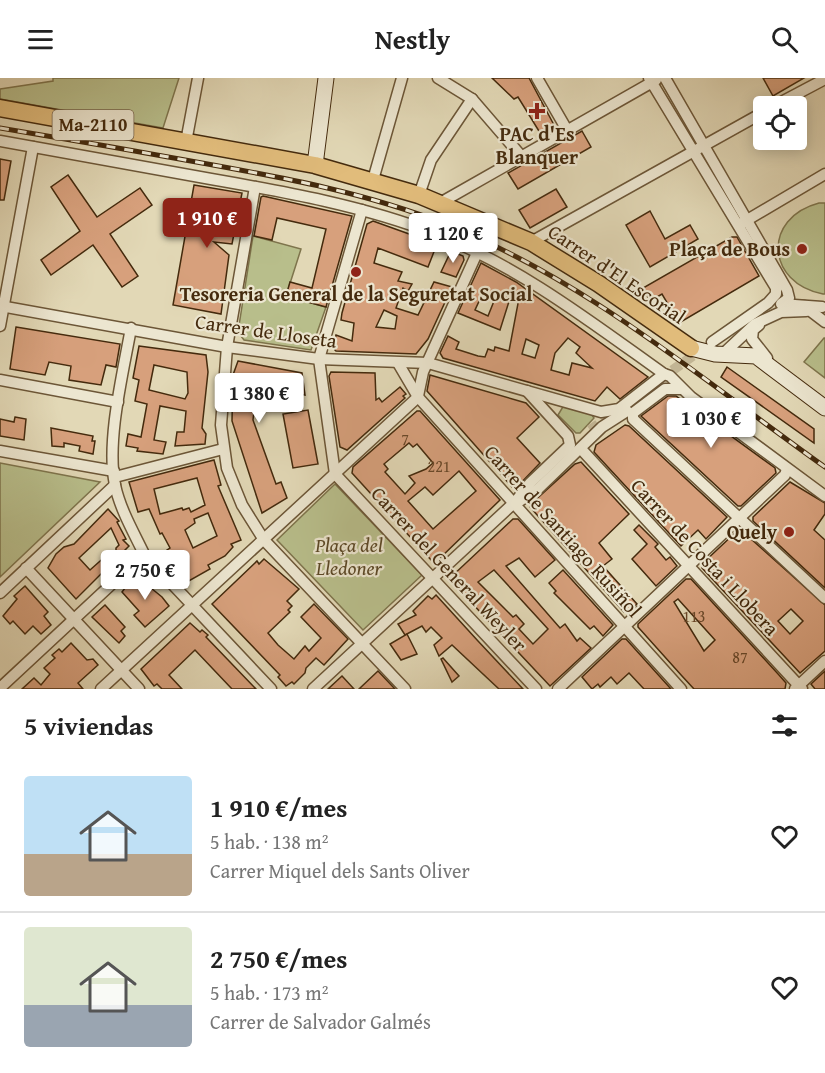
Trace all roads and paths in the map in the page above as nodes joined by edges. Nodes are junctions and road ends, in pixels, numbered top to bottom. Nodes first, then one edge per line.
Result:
1 (198, 78) edge
2 (326, 78) edge
3 (402, 78) edge
4 (438, 78) edge
5 (537, 78) edge
6 (665, 78) edge
7 (653, 79) edge
8 (825, 79) edge
9 (793, 96) edge
10 (472, 99) junction
11 (0, 108) edge
12 (753, 118) edge
13 (567, 130) junction
14 (0, 141) edge
15 (186, 142) junction
16 (33, 147) junction
17 (698, 147) junction
18 (522, 157) junction
19 (315, 165) junction
20 (825, 174) edge
21 (373, 180) junction
22 (255, 187) junction
23 (419, 195) junction
24 (440, 203) junction
25 (362, 210) junction
26 (743, 222) junction
27 (531, 242) junction
28 (477, 253) junction
29 (782, 303) junction
30 (2, 306) edge
31 (820, 308) edge
32 (762, 321) junction
33 (825, 322) edge
34 (0, 326) edge
35 (131, 328) junction
36 (227, 347) junction
37 (716, 347) junction
38 (691, 348) joint
39 (319, 359) junction
40 (398, 363) junction
41 (428, 363) junction
42 (777, 370) junction
43 (664, 379) junction
44 (0, 380) edge
45 (681, 389) junction
46 (527, 391) junction
47 (418, 397) junction
48 (562, 400) junction
49 (118, 402) junction
50 (825, 408) edge
51 (604, 413) junction
52 (554, 419) junction
53 (602, 427) junction
54 (590, 430) tunnel mouth
55 (223, 448) junction
56 (582, 450) junction
57 (0, 451) edge
58 (787, 469) junction
59 (335, 474) junction
60 (115, 478) junction
61 (524, 492) junction
62 (825, 496) edge
63 (515, 502) junction
64 (739, 519) junction
65 (264, 540) junction
66 (144, 554) junction
67 (689, 566) junction
68 (26, 568) junction
69 (433, 577) junction
70 (0, 593) edge
71 (825, 598) edge
72 (194, 605) junction
73 (74, 619) junction
74 (624, 627) junction
75 (363, 644) junction
76 (825, 661) edge
77 (121, 669) junction
78 (0, 688) edge
79 (799, 688) edge
80 (100, 689) edge
81 (139, 689) edge
82 (271, 689) edge
83 (313, 689) edge
84 (405, 689) edge
85 (536, 689) edge
86 (558, 689) edge
87 (681, 689) edge

1 - 15 street
2 - 19 main road
3 - 21 street
4 - 10 street
5 - 13 street
6 - 17 street
7 - 13 street
7 - 17 street
8 - 9 street
10 - 18 street
10 - 23 street
11 - 15 main road, Ma-2110
12 - 17 street
13 - 18 street
14 - 16 street
15 - 19 main road, Ma-2110
16 - 22 street
16 - 30 street
17 - 26 street
17 - 27 street
18 - 24 street
19 - 21 main road, Carrer d'El Escorial / Ma-2110
20 - 26 street
21 - 23 main road, Carrer d'El Escorial / Ma-2110
22 - 25 street
22 - 36 street
23 - 24 main road, Carrer d'El Escorial / Ma-2110
24 - 27 main road, Carrer d'El Escorial / Ma-2110
25 - 28 street
25 - 39 street
26 - 29 street
26 - 37 street
27 - 38 main road, Carrer d'El Escorial / Ma-2110
28 - 41 street
28 - 43 street
29 - 31 street
29 - 37 street
30 - 34 street
30 - 35 street, Carrer de Lloseta
31 - 32 street
31 - 33 street
32 - 37 street
32 - 42 street
35 - 36 street, Carrer de Lloseta
35 - 49 street
36 - 39 street, Carrer de Lloseta
36 - 55 street
37 - 38 main road, Ma-2110
37 - 42 main road, Ma-2110
39 - 40 street, Carrer de Lloseta
39 - 59 street
40 - 41 street, Carrer de Lloseta
40 - 47 street, Carrer de Santiago Rusiñol
41 - 46 street, Carrer de Lloseta
41 - 47 street
42 - 50 main road, Ma-2110
43 - 45 street
43 - 51 street
43 - 53 street
44 - 49 street
45 - 58 street
45 - 64 street
46 - 48 street
46 - 52 street
47 - 59 street
47 - 63 street, Carrer de Santiago Rusiñol
48 - 51 street
48 - 52 street
49 - 60 street
51 - 53 street
52 - 61 street
53 - 56 street
54 - 61 street
55 - 60 street
55 - 65 street
56 - 63 street
56 - 67 street, Carrer de Costa i Llobera
57 - 60 street
58 - 62 street
58 - 64 street
59 - 65 street
59 - 69 street, Carrer del General Weyler
60 - 66 street
60 - 68 street
61 - 63 street
63 - 69 street
63 - 74 street, Carrer de Santiago Rusiñol
64 - 67 street
64 - 71 street
65 - 72 street
65 - 75 street
66 - 72 street
66 - 73 street
67 - 74 street
67 - 79 street, Carrer de Costa i Llobera
68 - 70 street
68 - 73 street
69 - 75 street
69 - 85 street, Carrer del General Weyler
72 - 77 street
72 - 82 street
73 - 77 street
73 - 78 street
74 - 86 street
74 - 87 street, Carrer de Santiago Rusiñol
75 - 83 street
75 - 84 street
76 - 79 street
77 - 80 street
77 - 81 street

